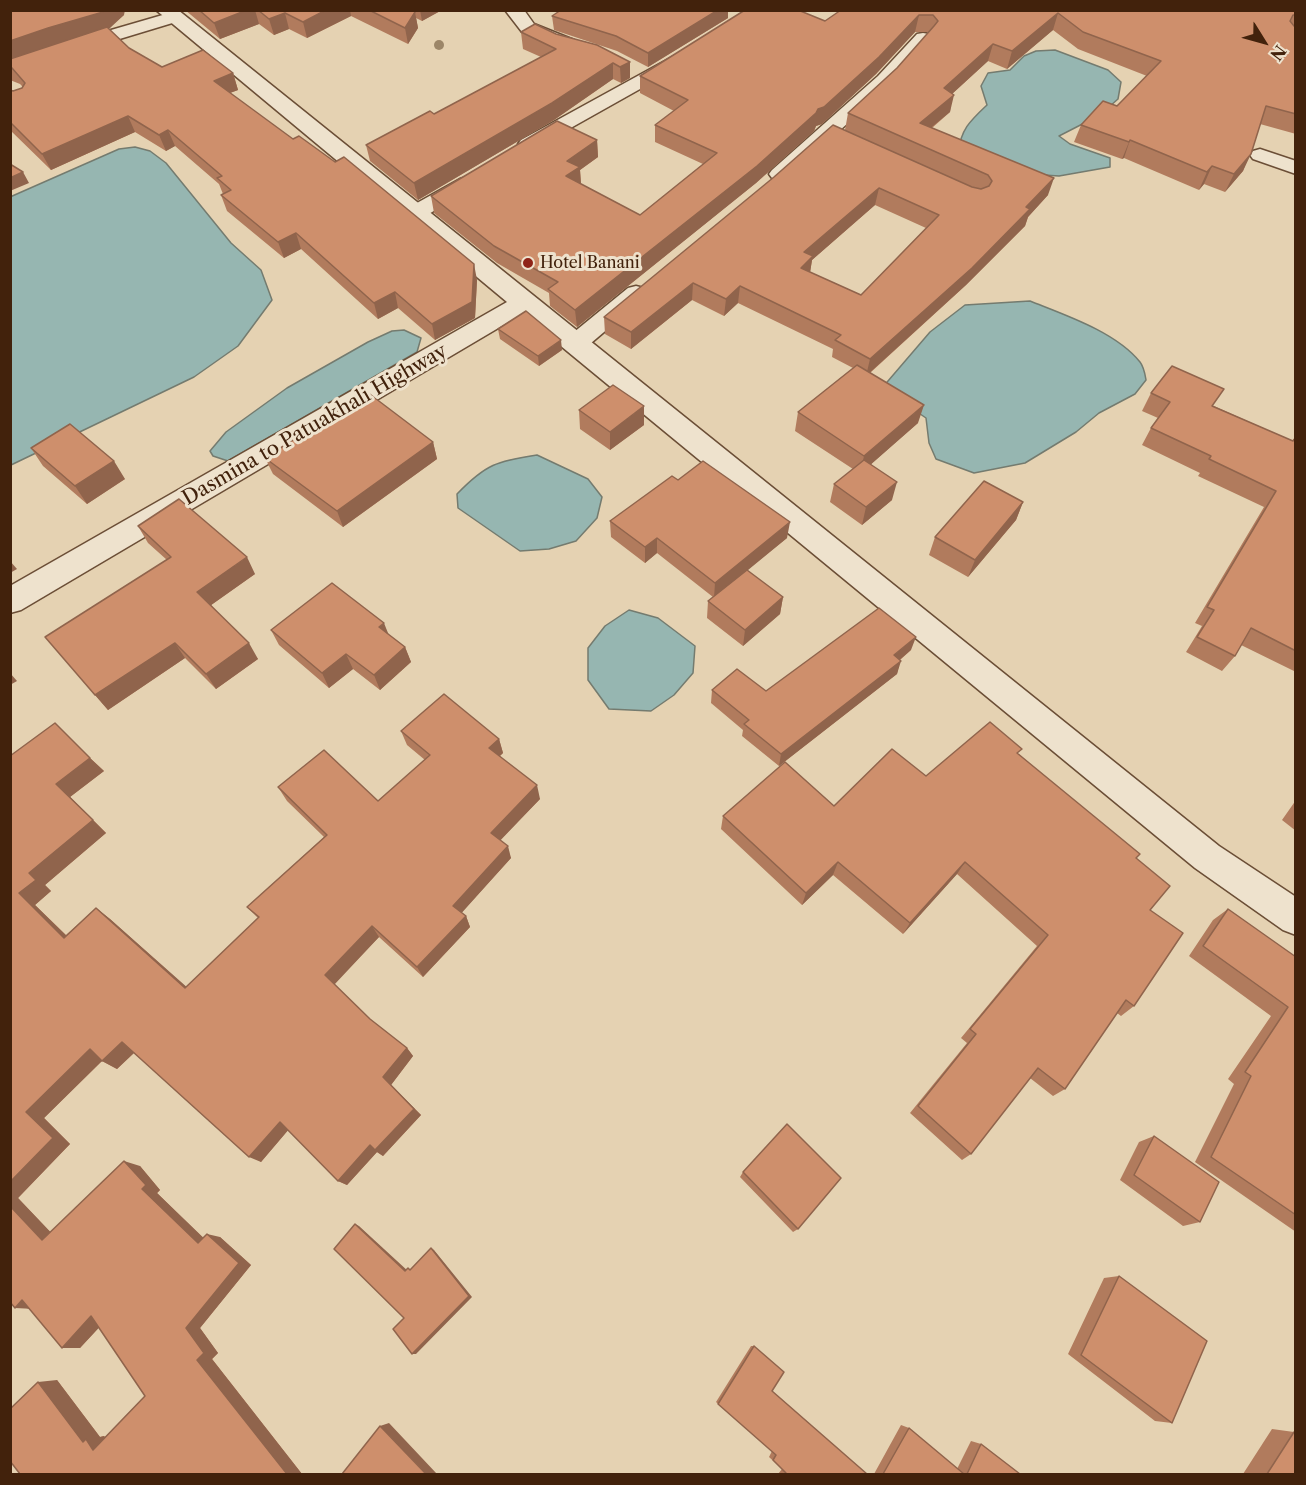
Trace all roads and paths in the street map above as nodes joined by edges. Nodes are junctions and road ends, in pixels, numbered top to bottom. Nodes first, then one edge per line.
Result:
1 (514, 10) edge
2 (169, 14) edge
3 (923, 38) edge
4 (586, 49) edge
5 (689, 53) edge
6 (10, 69) edge
7 (825, 131) junction
8 (845, 140) edge
9 (513, 153) edge
10 (1260, 155) dead end
11 (1296, 168) edge
12 (484, 171) edge
13 (764, 189) edge
14 (415, 213) junction
15 (653, 280) edge
16 (525, 302) junction
17 (576, 343) junction
18 (10, 602) edge
19 (1296, 918) edge

1 - 4 street
2 - 6 street
2 - 14 street
3 - 7 street
5 - 9 street
7 - 8 street
7 - 13 street
10 - 11 street
12 - 14 street
14 - 16 street
15 - 17 street
16 - 17 street
16 - 18 street, Dasmina to Patuakhali Highway
17 - 19 street

